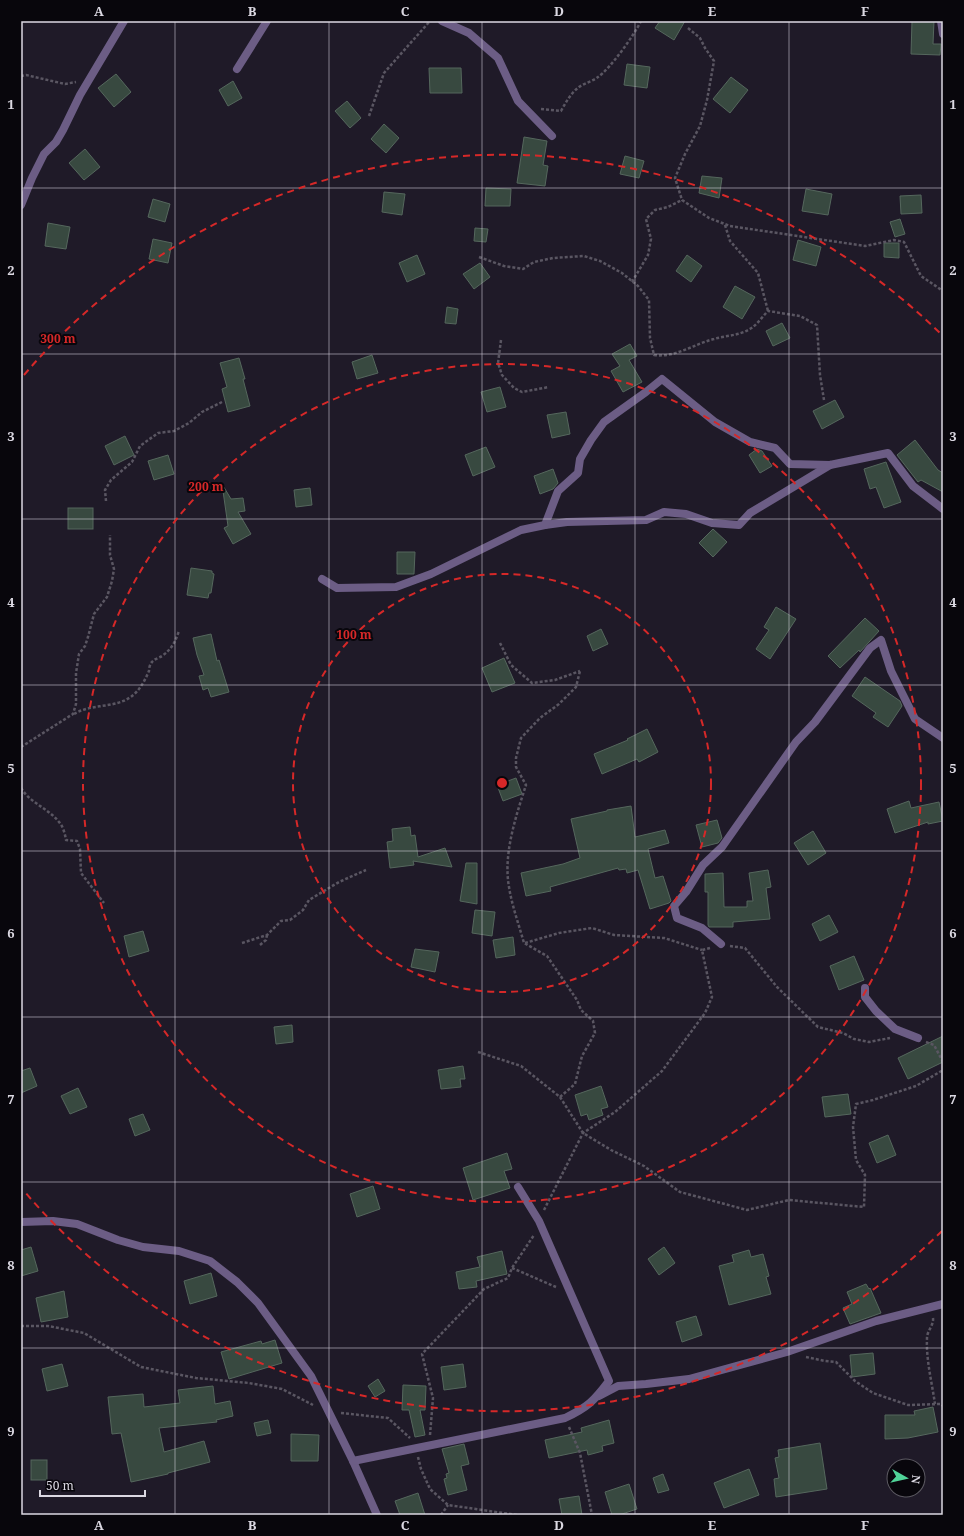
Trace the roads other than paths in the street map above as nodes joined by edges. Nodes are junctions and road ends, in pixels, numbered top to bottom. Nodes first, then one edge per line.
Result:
1 (124, 21) edge
2 (267, 21) edge
3 (442, 21) edge
4 (941, 21) edge
5 (943, 34) edge
6 (237, 69) dead end
7 (552, 136) dead end
8 (21, 205) edge
9 (830, 464) junction
10 (943, 509) edge
11 (545, 525) junction
12 (322, 579) dead end
13 (943, 738) edge
14 (721, 944) road end
15 (864, 988) dead end
16 (918, 1038) road end
17 (518, 1187) dead end
18 (21, 1222) edge
19 (943, 1304) edge
20 (597, 1397) junction
21 (353, 1461) junction
22 (377, 1515) edge

1 - 8 street
2 - 6 street
3 - 7 street
4 - 5 street
9 - 10 street
9 - 11 street
9 - 11 street
11 - 12 street
13 - 14 street
15 - 16 street
17 - 20 street
18 - 21 street
19 - 20 street
20 - 21 street
21 - 22 street

